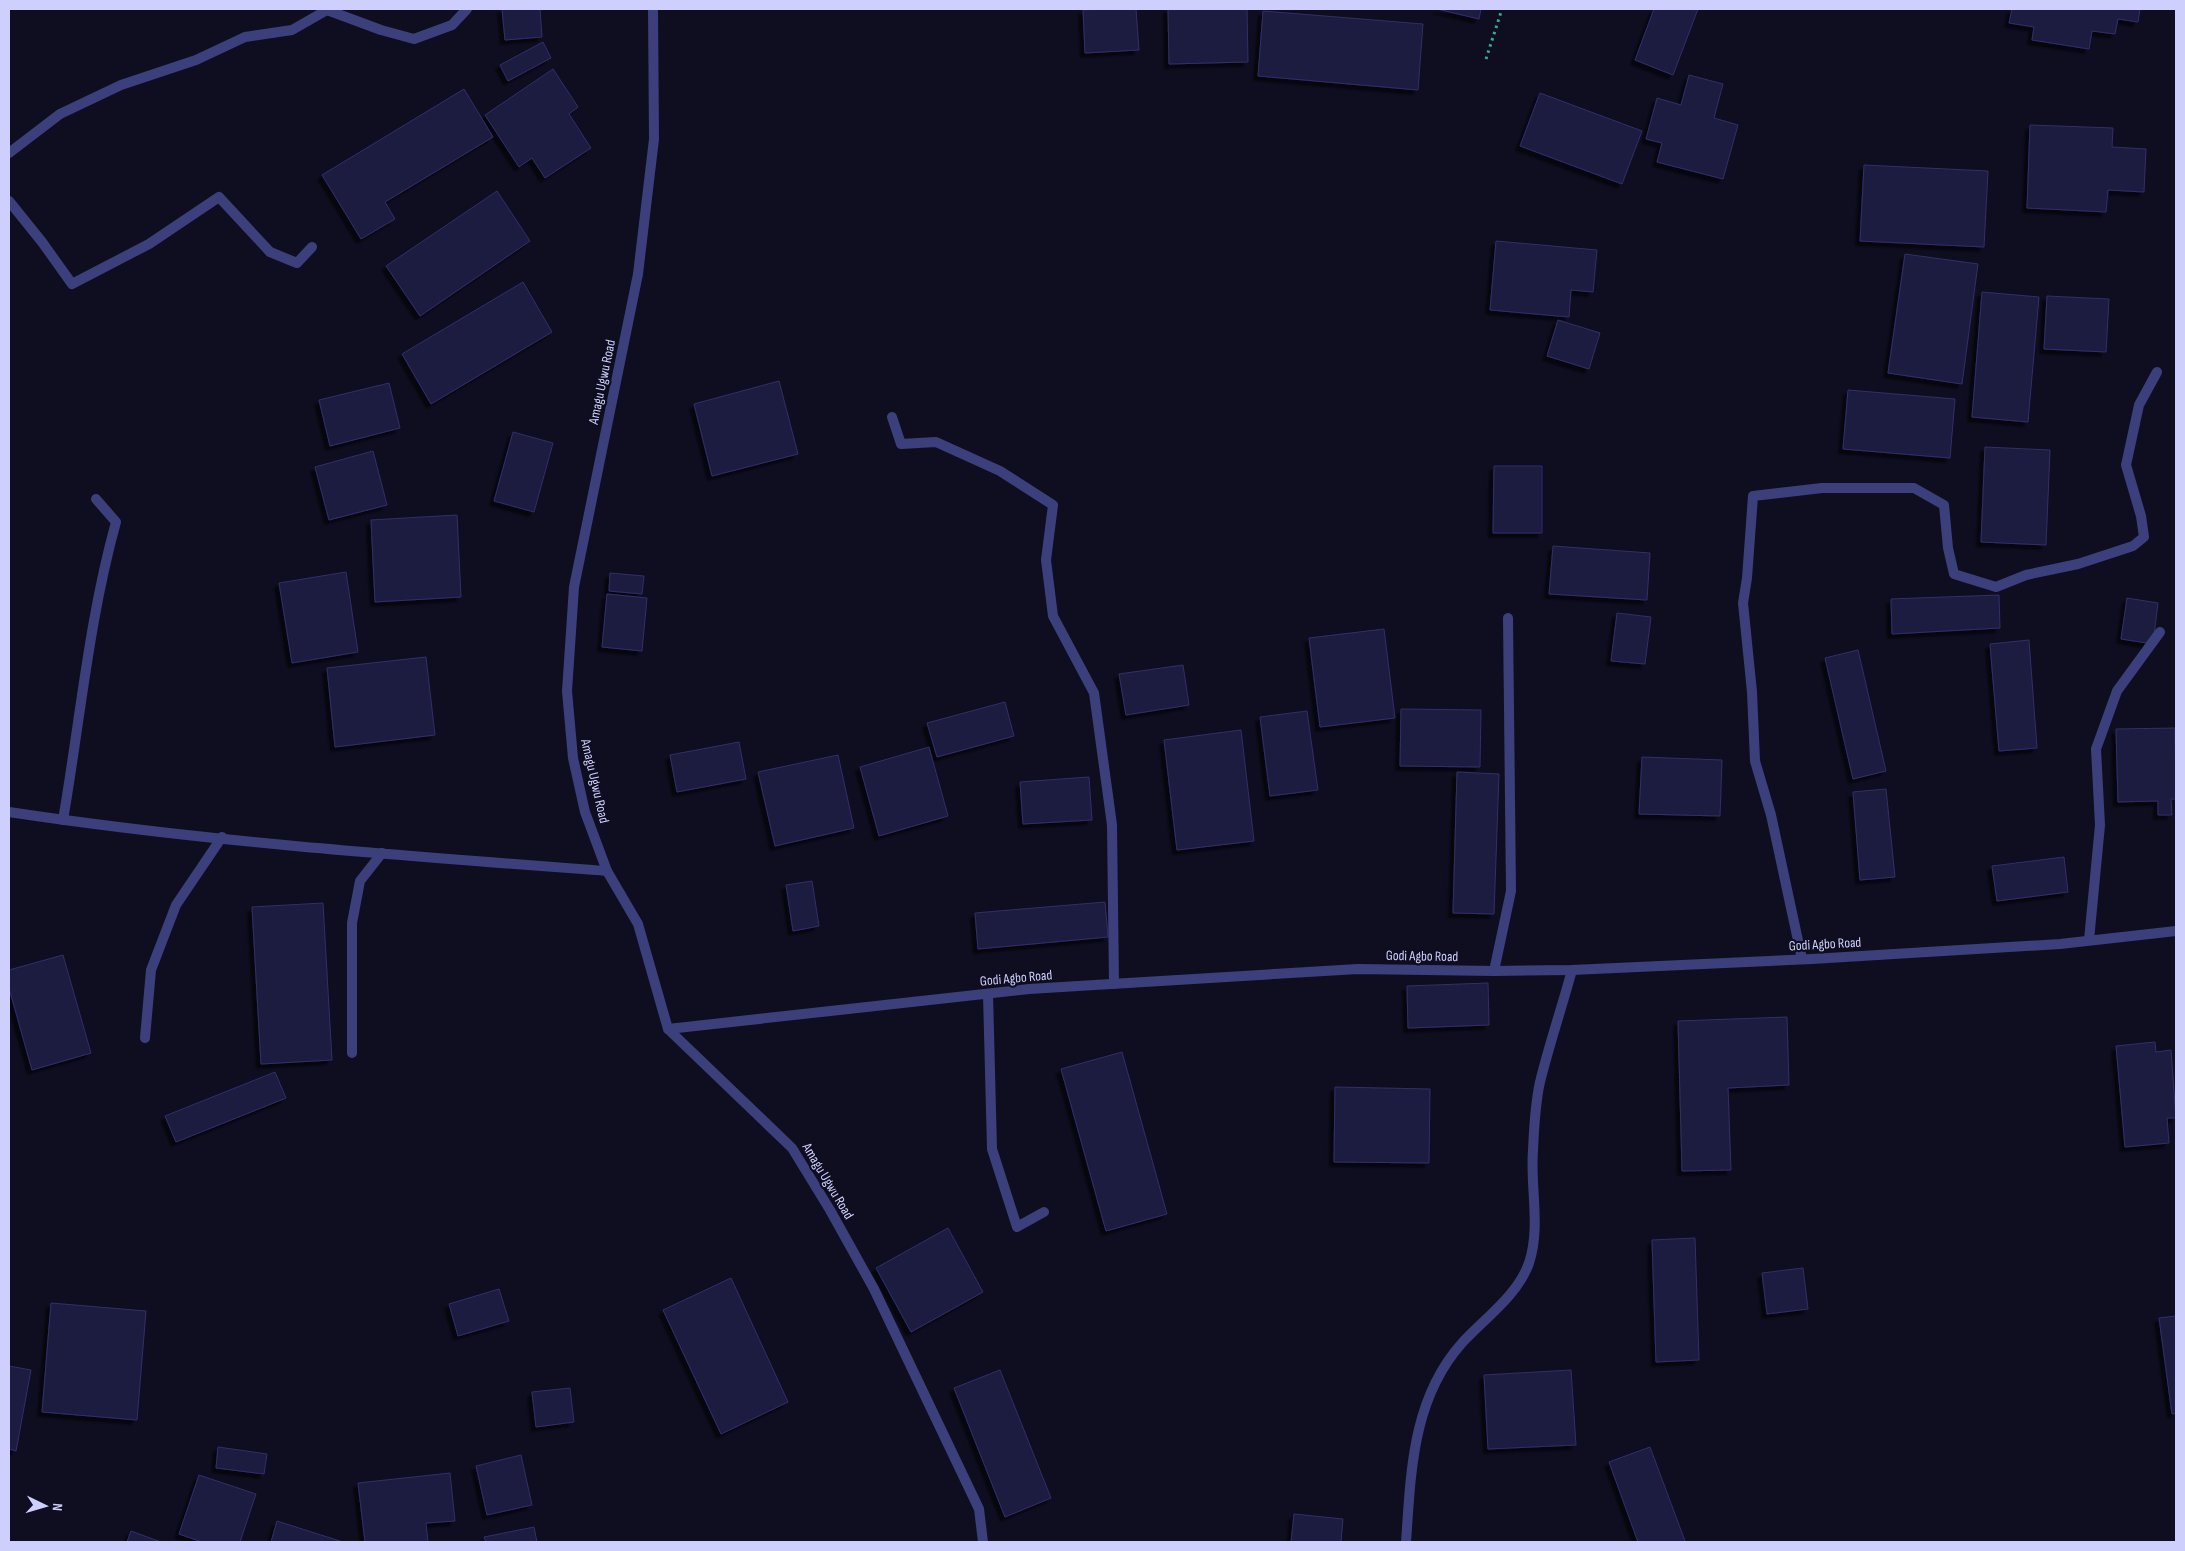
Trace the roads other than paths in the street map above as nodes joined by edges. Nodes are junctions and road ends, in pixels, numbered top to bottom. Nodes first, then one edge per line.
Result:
1 (466, 9) edge
2 (653, 9) edge
3 (9, 153) edge
4 (9, 201) edge
5 (312, 248) dead end
6 (2157, 372) dead end
7 (892, 417) dead end
8 (96, 498) dead end
9 (1508, 618) dead end
10 (2160, 632) dead end
11 (9, 812) edge
12 (64, 820) junction
13 (222, 837) junction
14 (382, 853) junction
15 (607, 871) junction
16 (2176, 931) edge
17 (2089, 940) junction
18 (1802, 959) junction
19 (1572, 970) junction
20 (1494, 971) junction
21 (1114, 984) junction
22 (988, 994) junction
23 (668, 1028) junction
24 (145, 1038) dead end
25 (352, 1053) dead end
26 (1044, 1212) dead end
27 (983, 1542) edge
28 (1406, 1542) edge

1 - 3 street
2 - 15 street, Amagu Ugwu Road
4 - 5 street
6 - 18 street
7 - 21 street
8 - 12 street
9 - 20 street
10 - 17 street
11 - 12 street
12 - 13 street
13 - 14 street
13 - 24 street
14 - 15 street
14 - 25 street
15 - 23 street, Amagu Ugwu Road
16 - 17 street, Godi Agbo Road
17 - 18 street, Godi Agbo Road
18 - 19 street, Godi Agbo Road
19 - 20 street, Godi Agbo Road
19 - 28 street
20 - 21 street, Godi Agbo Road
21 - 22 street, Godi Agbo Road
22 - 23 street, Godi Agbo Road
22 - 26 street
23 - 27 street, Amagu Ugwu Road

